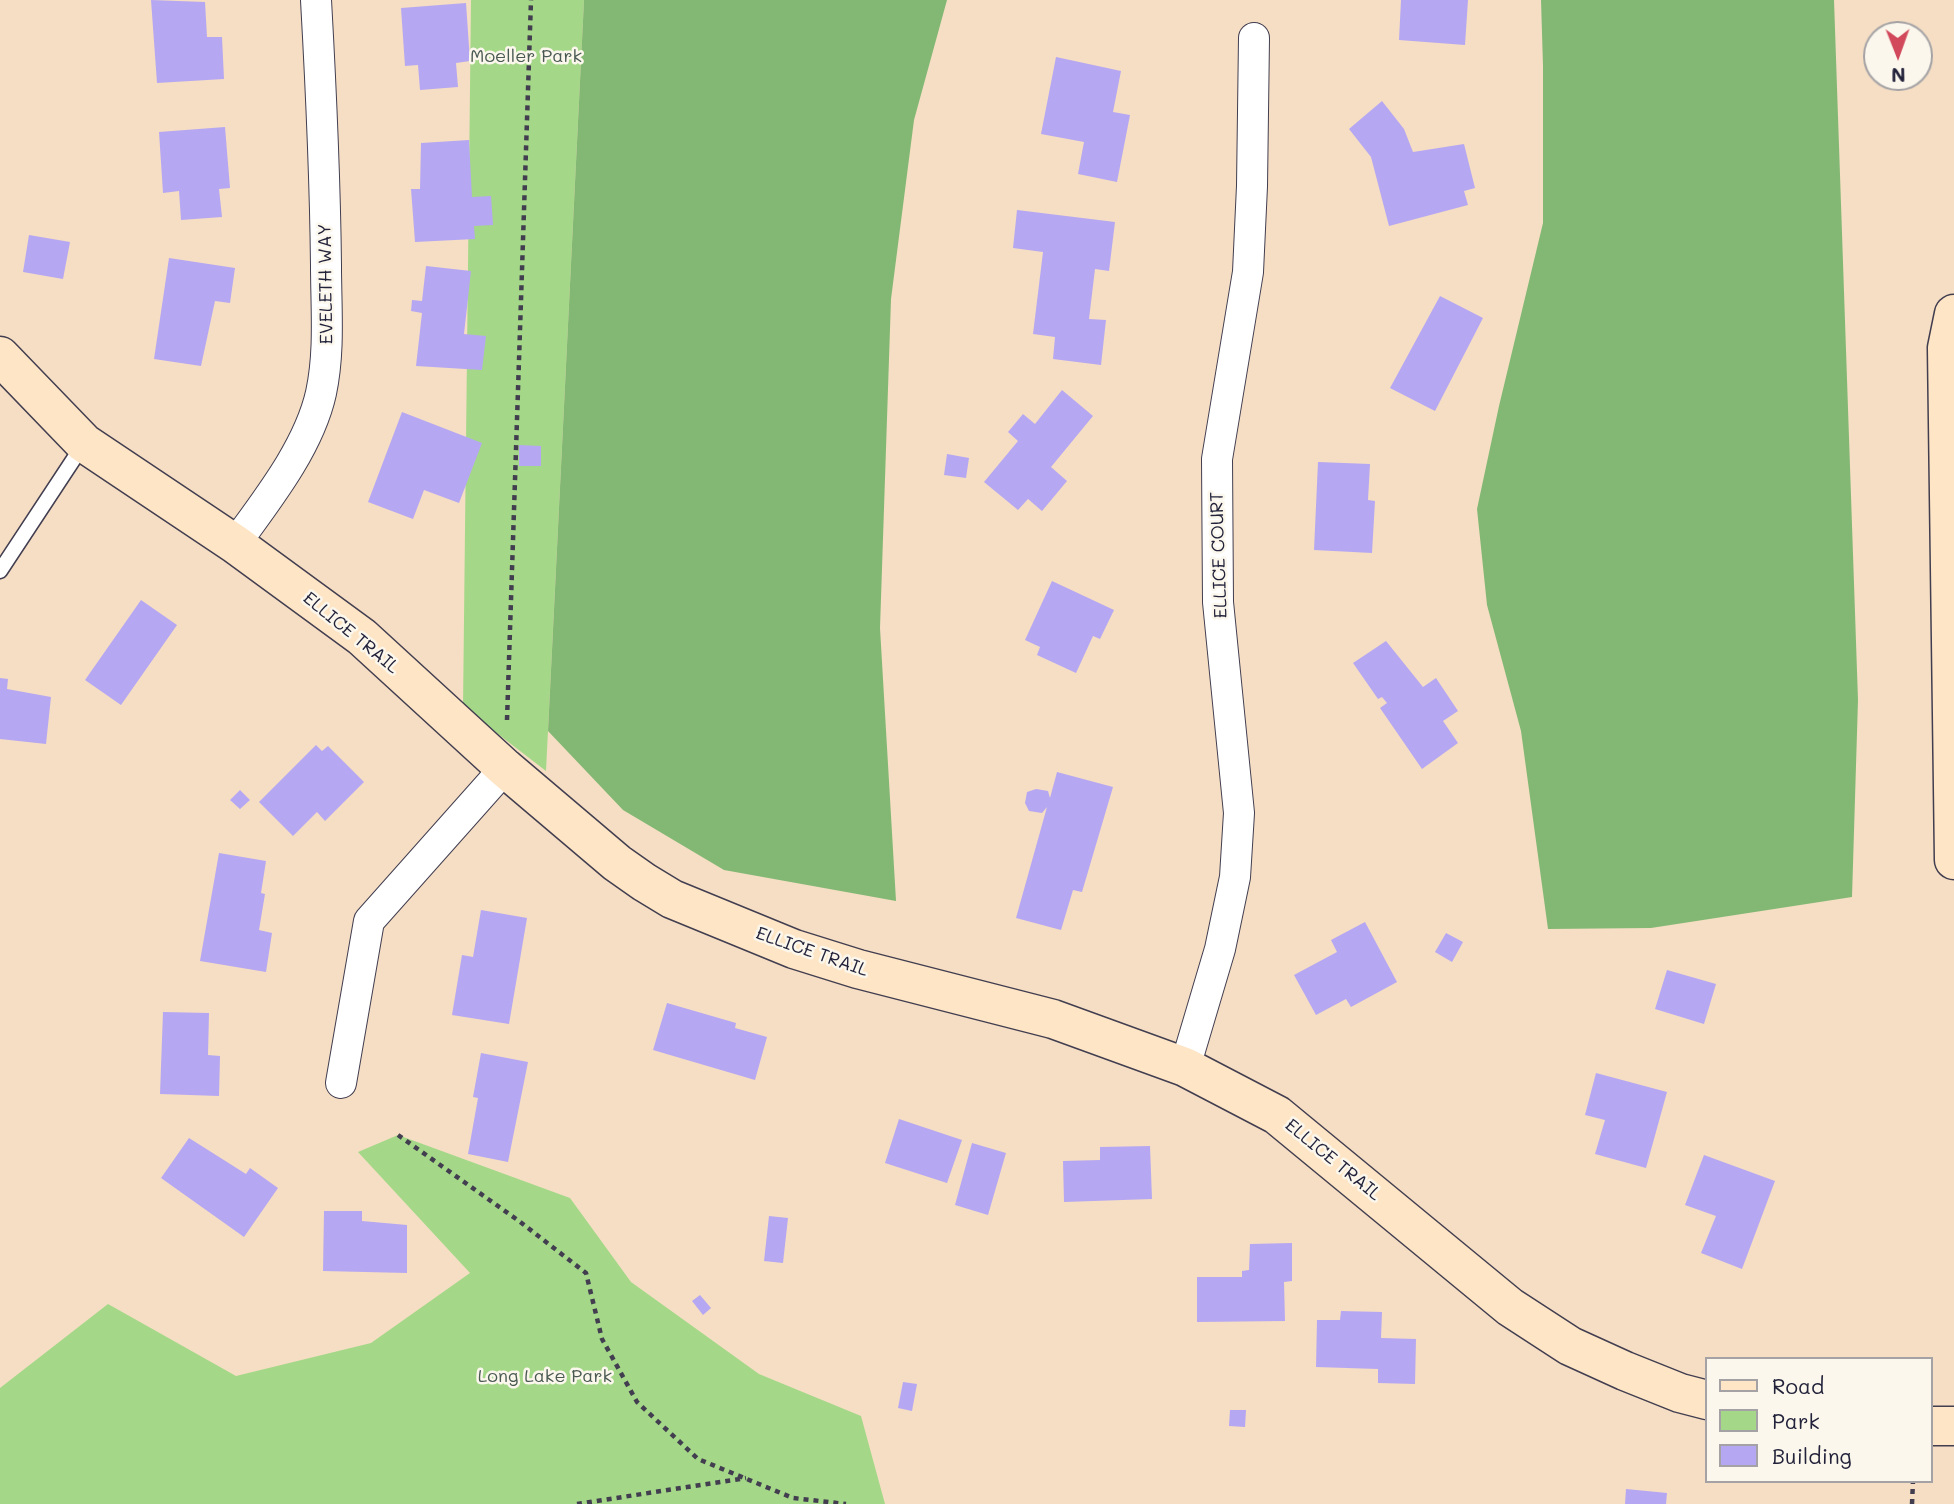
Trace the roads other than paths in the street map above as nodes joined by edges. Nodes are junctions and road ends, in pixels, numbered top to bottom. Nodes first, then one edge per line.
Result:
1 (316, 0) edge
2 (1254, 38) dead end
3 (1951, 331) edge
4 (0, 356) edge
5 (84, 443) junction
6 (234, 544) junction
7 (0, 571) edge
8 (505, 768) junction
9 (1954, 860) edge
10 (1185, 1068) junction
11 (341, 1083) dead end
12 (1706, 1400) edge
13 (1933, 1426) edge
14 (1954, 1426) edge

1 - 6 street, EVELETH WAY
2 - 10 street, ELLICE COURT
3 - 9 street
4 - 5 street, ELLICE TRAIL
5 - 6 street, ELLICE TRAIL
5 - 7 lane
6 - 8 street, ELLICE TRAIL
8 - 10 street, ELLICE TRAIL
8 - 11 street
10 - 12 street, ELLICE TRAIL
13 - 14 street

